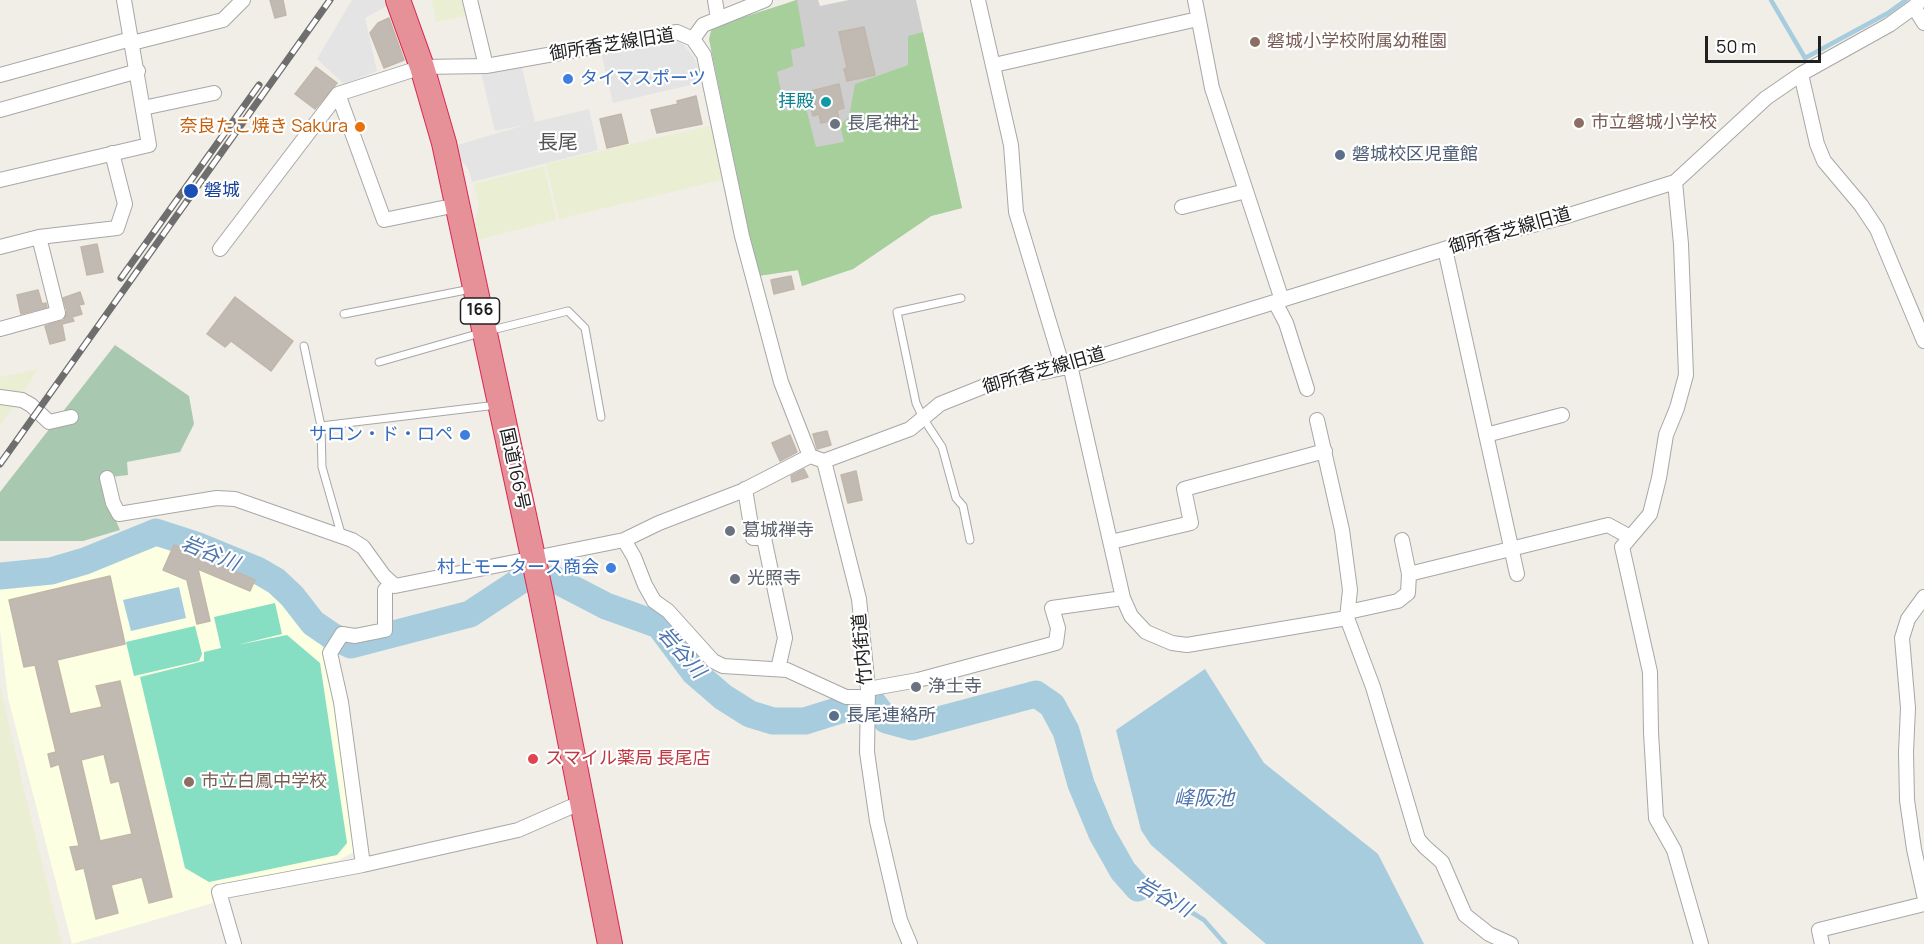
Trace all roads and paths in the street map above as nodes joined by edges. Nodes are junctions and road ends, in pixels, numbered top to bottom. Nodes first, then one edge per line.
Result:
1 (124, 0) edge
2 (243, 0) edge
3 (398, 0) edge
4 (470, 0) edge
5 (715, 0) edge
6 (765, 0) edge
7 (978, 0) edge
8 (1195, 0) edge
9 (1918, 4) edge
10 (718, 18) junction
11 (1198, 19) junction
12 (1924, 23) edge
13 (693, 39) junction
14 (132, 41) junction
15 (994, 65) junction
16 (486, 66) junction
17 (422, 67) junction
18 (138, 71) junction
19 (1801, 74) junction
20 (0, 75) edge
21 (214, 93) dead end
22 (338, 94) junction
23 (143, 108) junction
24 (0, 110) edge
25 (112, 153) junction
26 (0, 180) edge
27 (1675, 182) junction
28 (1246, 191) junction
29 (457, 205) junction
30 (1182, 207) dead end
31 (39, 237) junction
32 (0, 246) edge
33 (220, 249) dead end
34 (1445, 249) junction
35 (475, 288) junction
36 (961, 298) dead end
37 (1278, 301) junction
38 (344, 314) dead end
39 (0, 328) edge
40 (484, 332) junction
41 (1924, 341) edge
42 (304, 346) dead end
43 (379, 362) dead end
44 (1067, 366) junction
45 (1307, 388) dead end
46 (0, 397) edge
47 (499, 404) junction
48 (1562, 415) dead end
49 (71, 417) dead end
50 (601, 417) dead end
51 (923, 418) junction
52 (1317, 420) dead end
53 (321, 426) junction
54 (1486, 435) junction
55 (1325, 451) junction
56 (810, 456) junction
57 (824, 461) junction
58 (107, 478) dead end
59 (745, 489) junction
60 (342, 537) junction
61 (1630, 537) junction
62 (624, 540) junction
63 (970, 540) dead end
64 (1402, 540) dead end
65 (1111, 542) junction
66 (1512, 549) junction
67 (533, 557) junction
68 (1409, 574) junction
69 (1517, 574) dead end
70 (391, 583) junction
71 (1924, 597) edge
72 (1123, 598) junction
73 (1347, 615) junction
74 (778, 669) junction
75 (868, 699) junction
76 (582, 802) junction
77 (363, 865) junction
78 (1924, 895) edge
79 (1924, 904) edge
80 (234, 944) edge
81 (610, 944) edge
82 (909, 944) edge
83 (1511, 944) edge
84 (1701, 944) edge
85 (1822, 944) edge

1 - 14 street
2 - 14 street
3 - 17 highway, 国道166号 / 166
4 - 16 street
5 - 10 street
6 - 10 street
7 - 15 street
8 - 11 street
9 - 12 street
9 - 19 street, 御所香芝線旧道
10 - 13 street
11 - 15 street
11 - 28 street
13 - 16 street, 御所香芝線旧道
13 - 56 street, 御所香芝線旧道
14 - 18 street
14 - 20 street
15 - 44 street
16 - 17 street, 御所香芝線旧道
17 - 22 street, 御所香芝線旧道
17 - 29 highway, 国道166号 / 166
18 - 23 street
18 - 24 street
19 - 27 street, 御所香芝線旧道
19 - 41 street
21 - 23 street
22 - 29 street
22 - 33 street
23 - 25 street
25 - 26 street
25 - 31 street
27 - 34 street, 御所香芝線旧道
27 - 61 street
28 - 30 street
28 - 37 street
29 - 35 highway, 国道166号 / 166
31 - 32 street
31 - 39 street
34 - 37 street, 御所香芝線旧道
34 - 54 street
35 - 38 lane
35 - 40 highway, 国道166号 / 166
36 - 51 lane
37 - 44 street, 御所香芝線旧道
37 - 45 street
40 - 43 lane
40 - 47 highway, 国道166号 / 166
40 - 50 lane
42 - 53 lane
44 - 51 street, 御所香芝線旧道
44 - 65 street
46 - 49 street
47 - 53 lane
47 - 67 highway, 国道166号 / 166
48 - 54 street
51 - 57 street, 御所香芝線旧道
51 - 63 lane
52 - 55 street
53 - 60 lane
54 - 66 street
55 - 65 street
55 - 73 street
56 - 57 street
56 - 59 street
57 - 75 street, 竹内街道
58 - 60 street
59 - 62 street
59 - 74 street
60 - 70 street
61 - 66 street
61 - 84 street
62 - 67 street
62 - 74 street
64 - 68 street
65 - 72 street
66 - 68 street
66 - 69 street
67 - 70 street
67 - 76 highway, 国道166号 / 166
68 - 73 street
70 - 77 street
71 - 78 street
72 - 73 street
72 - 75 street
73 - 83 street
74 - 75 street
75 - 82 street, 竹内街道
76 - 77 street
76 - 81 highway, 国道166号 / 166
77 - 80 street
79 - 85 street

